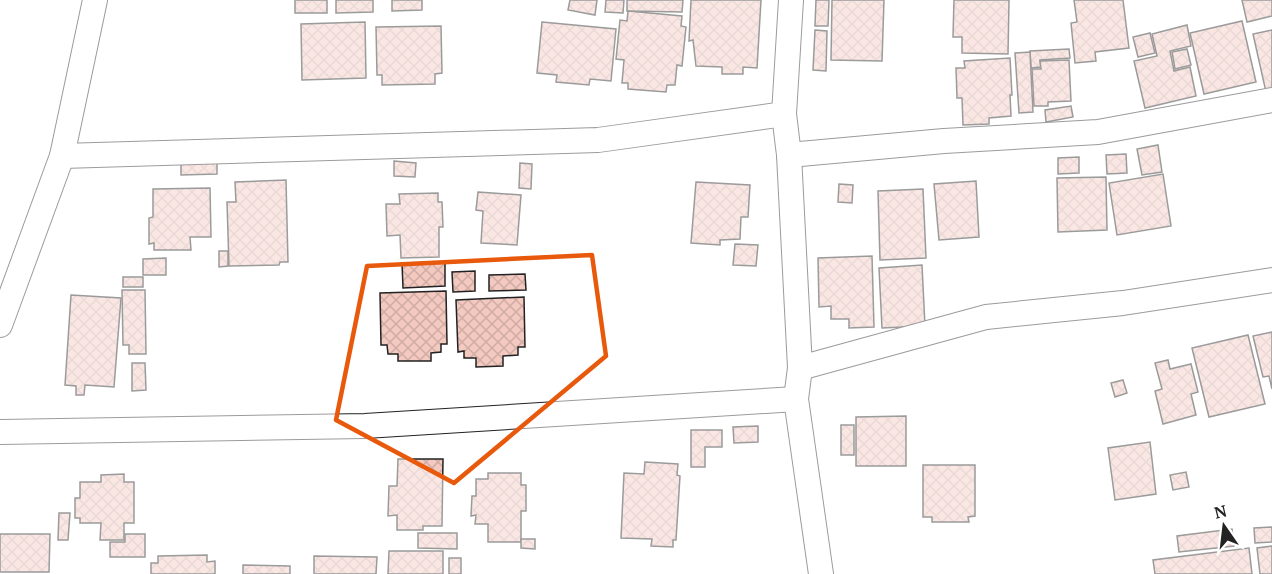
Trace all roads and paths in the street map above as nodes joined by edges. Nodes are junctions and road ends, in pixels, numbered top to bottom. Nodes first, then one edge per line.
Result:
1 (95, 0) edge
2 (791, 0) edge
3 (1272, 100) edge
4 (784, 114) junction
5 (789, 155) junction
6 (62, 156) junction
7 (1272, 280) edge
8 (0, 325) edge
9 (800, 368) junction
10 (796, 399) junction
11 (0, 432) edge
12 (821, 574) edge

1 - 6 street
2 - 4 street
3 - 5 street
4 - 5 street
4 - 6 street
5 - 9 street
6 - 8 street
7 - 9 street
9 - 10 street
10 - 11 street
10 - 12 street

